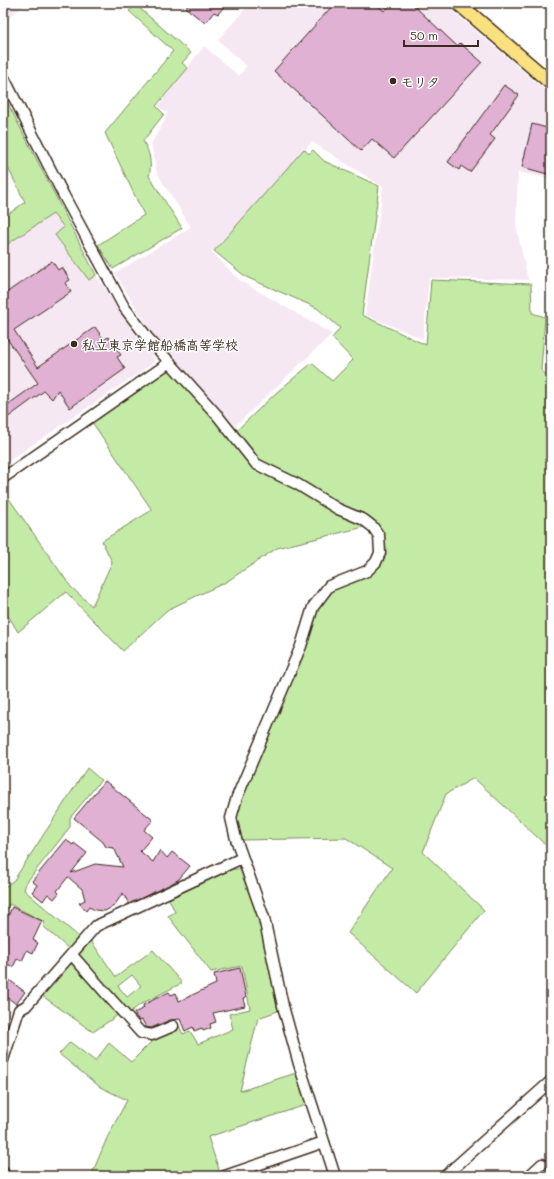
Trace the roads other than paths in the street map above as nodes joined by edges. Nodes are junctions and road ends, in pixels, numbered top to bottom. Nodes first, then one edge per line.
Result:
1 (458, 3) edge
2 (3, 76) edge
3 (551, 83) edge
4 (170, 362) junction
5 (3, 478) edge
6 (242, 858) junction
7 (72, 955) junction
8 (173, 1026) dead end
9 (3, 1060) edge
10 (551, 1081) edge
11 (324, 1142) junction
12 (542, 1164) dead end
13 (3, 1172) edge
14 (4, 1176) edge
15 (225, 1176) edge
16 (335, 1176) edge
17 (445, 1176) edge
18 (529, 1176) edge

1 - 3 main road
2 - 4 street
4 - 5 street
4 - 6 street
6 - 7 street
6 - 11 street
7 - 8 street
7 - 9 street
10 - 17 street
11 - 15 street
11 - 16 street
12 - 18 street
13 - 14 street

